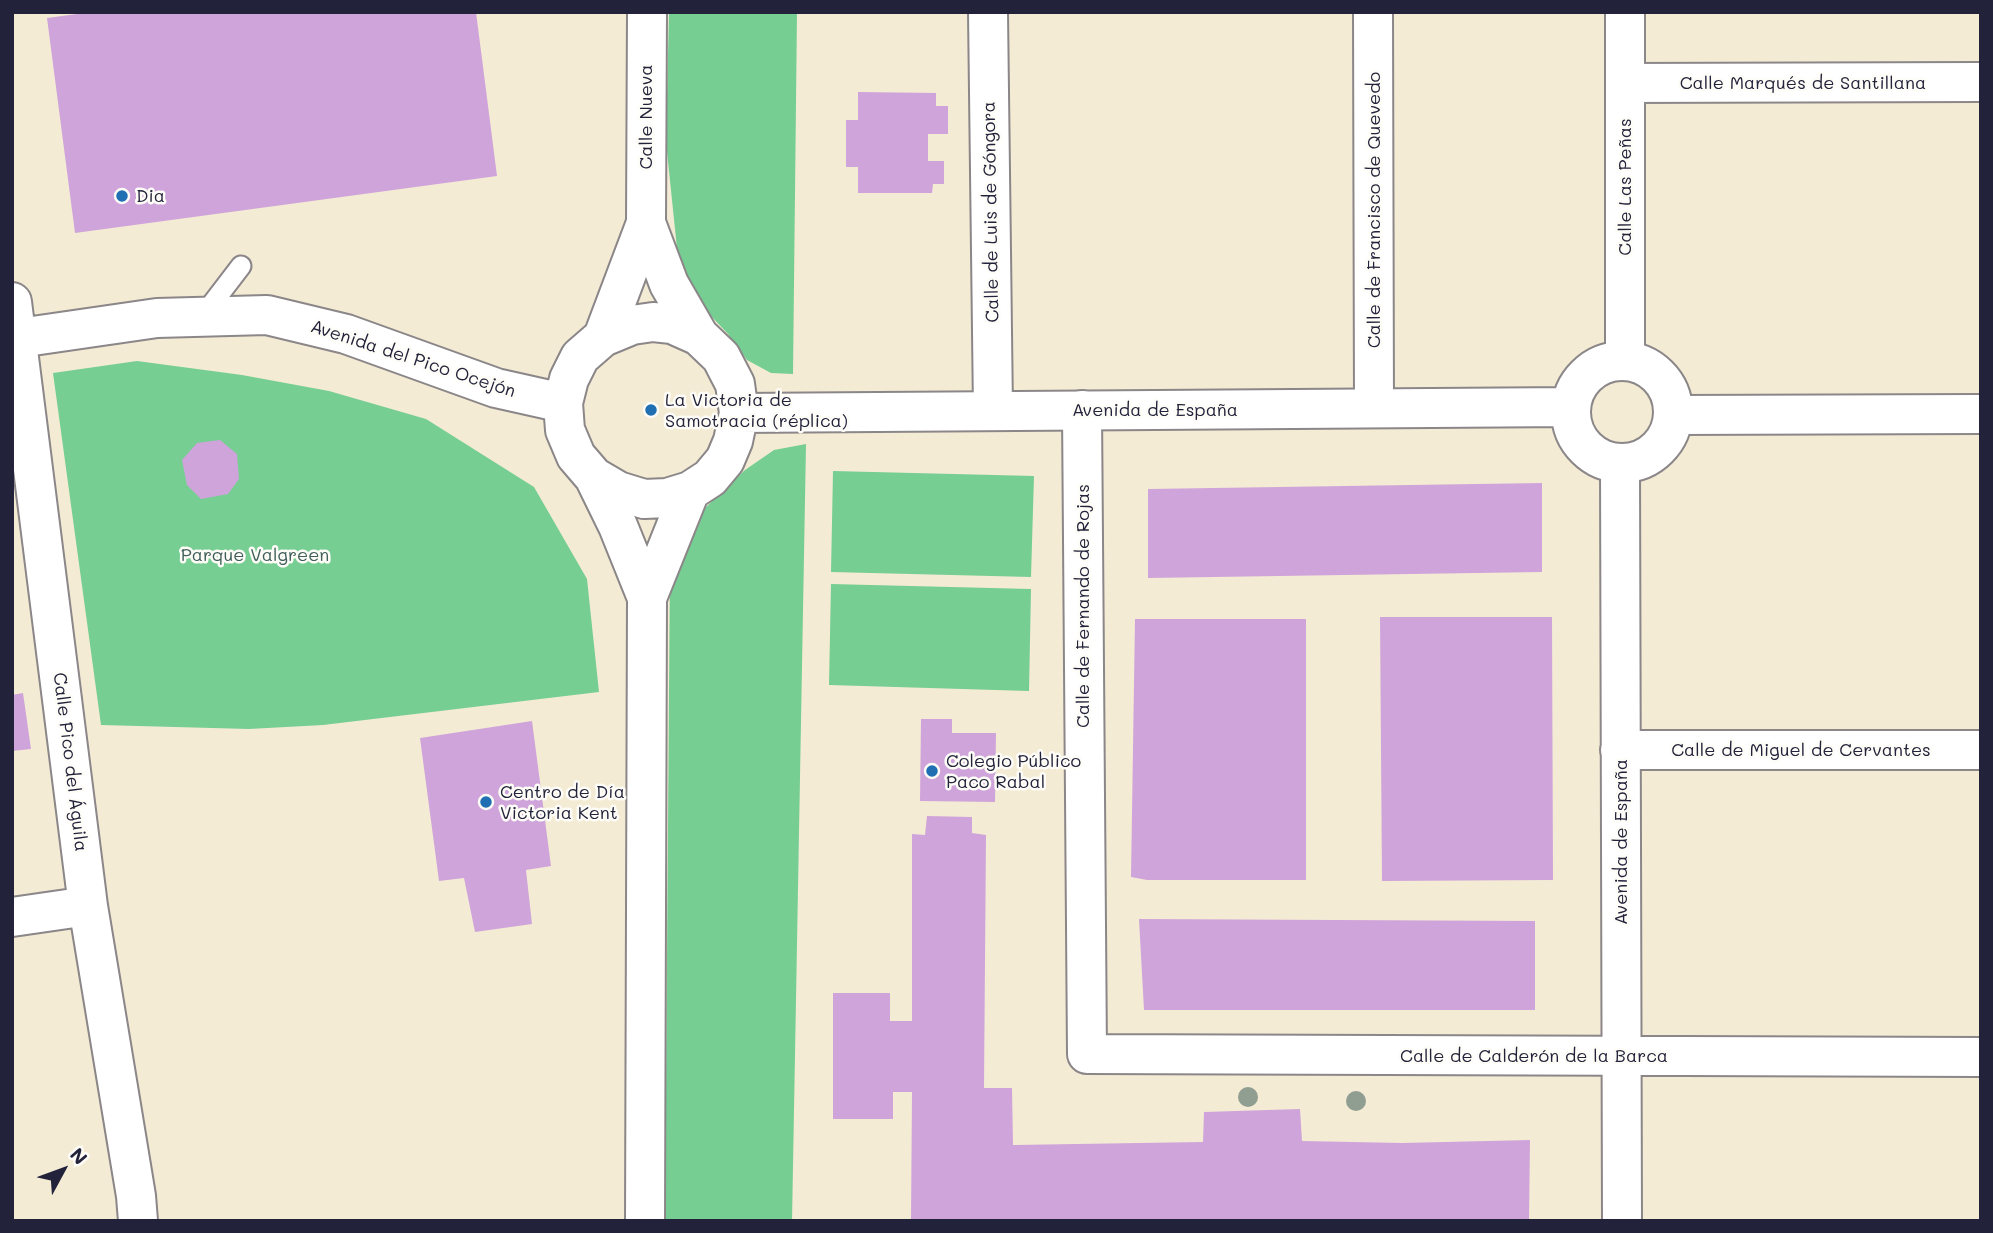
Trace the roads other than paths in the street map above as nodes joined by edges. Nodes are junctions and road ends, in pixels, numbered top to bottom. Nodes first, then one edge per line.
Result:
1 (647, 12) edge
2 (988, 12) edge
3 (1373, 12) edge
4 (1625, 12) edge
5 (1981, 82) edge
6 (1625, 83) junction
7 (646, 223) junction
8 (241, 266) dead end
9 (202, 317) junction
10 (14, 327) edge
11 (699, 336) junction
12 (603, 337) junction
13 (1625, 361) junction
14 (563, 403) junction
15 (1570, 407) junction
16 (1374, 408) junction
17 (1082, 410) junction
18 (993, 411) junction
19 (738, 413) junction
20 (1981, 414) edge
21 (1674, 415) junction
22 (1620, 464) junction
23 (594, 477) junction
24 (690, 491) junction
25 (647, 598) junction
26 (1620, 750) junction
27 (1981, 750) edge
28 (88, 906) junction
29 (12, 917) edge
30 (1087, 1054) joint
31 (1620, 1056) junction
32 (1981, 1057) edge
33 (138, 1221) edge
34 (645, 1221) edge
35 (1622, 1221) edge

1 - 7 street, Calle Nueva
2 - 18 street, Calle de Luis de Góngora
3 - 16 street, Calle de Francisco de Quevedo
4 - 6 street, Calle Las Peñas
5 - 6 street, Calle Marqués de Santillana
6 - 13 street, Calle Las Peñas
7 - 11 street, Calle Nueva
7 - 12 street, Calle Nueva
8 - 9 lane
9 - 10 street, Avenida del Pico Ocejón
9 - 14 street, Avenida del Pico Ocejón
10 - 28 street, Calle Pico del Águila
11 - 12 street
11 - 19 street
12 - 14 street
13 - 15 street
13 - 21 street
14 - 23 street
15 - 16 street, Avenida de España
15 - 22 street
16 - 17 street, Avenida de España
17 - 18 street, Avenida de España
17 - 30 street, Calle de Fernando de Rojas
18 - 19 street, Avenida de España
19 - 24 street
20 - 21 street
21 - 22 street
22 - 26 street, Avenida de España
23 - 24 street
23 - 25 street
24 - 25 street
25 - 34 street
26 - 27 street, Calle de Miguel de Cervantes
26 - 31 street, Avenida de España
28 - 29 street
28 - 33 street, Calle Pico del Águila
30 - 31 street, Calle de Calderón de la Barca
31 - 32 street, Calle de Calderón de la Barca
31 - 35 street, Avenida de España

